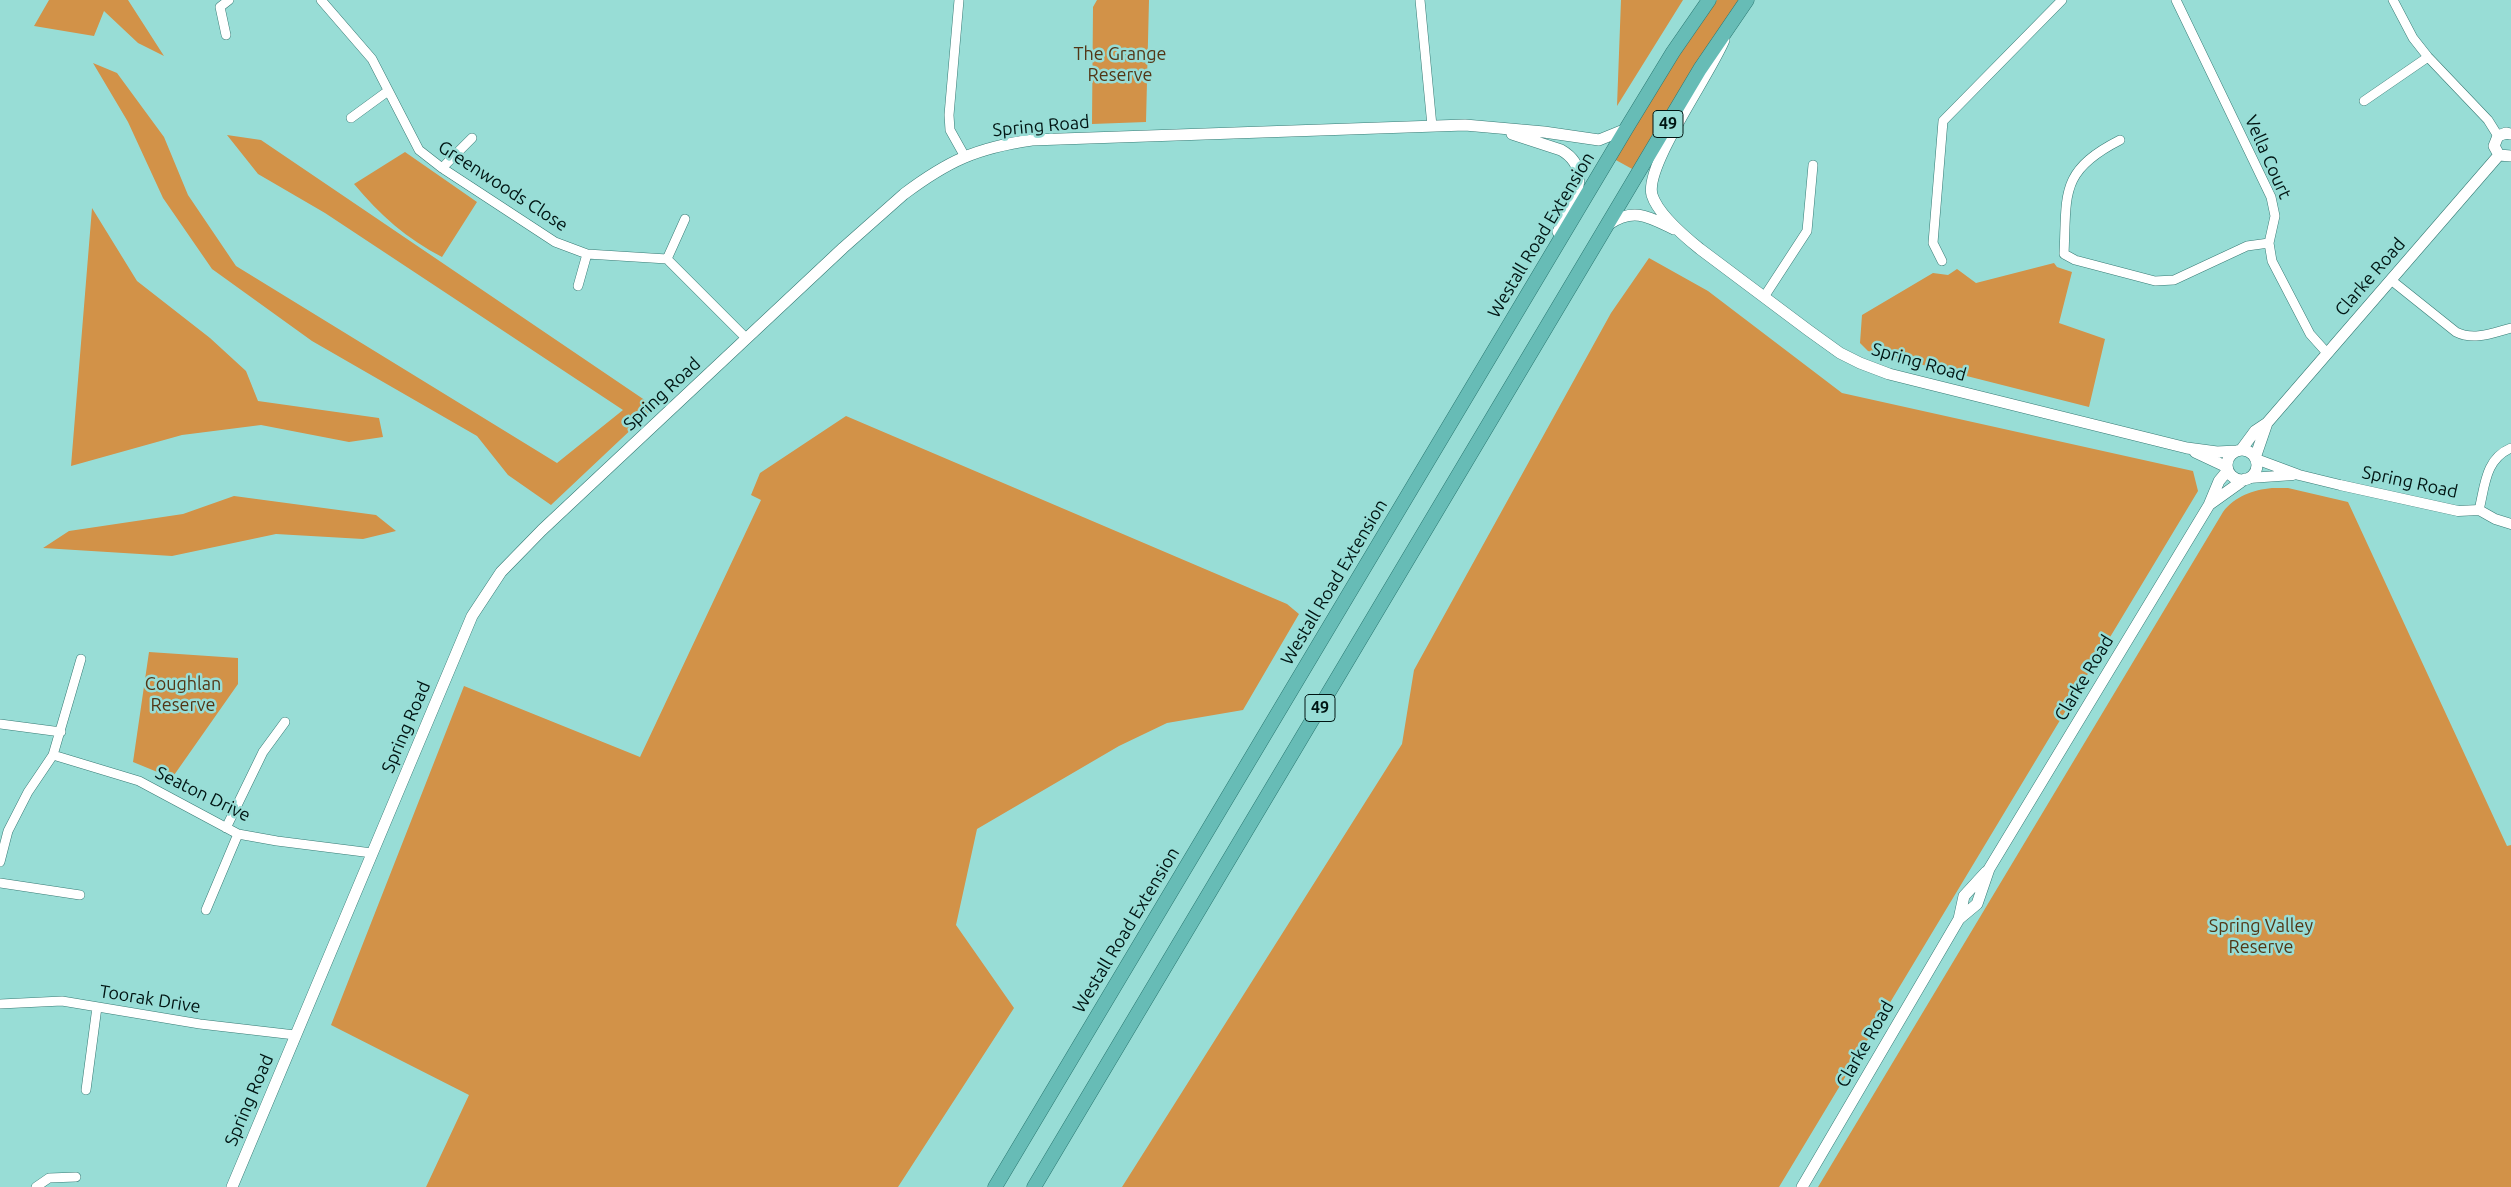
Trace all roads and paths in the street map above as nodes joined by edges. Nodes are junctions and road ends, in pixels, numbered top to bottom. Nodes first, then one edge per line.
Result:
1 (229, 0) edge
2 (321, 0) edge
3 (959, 0) edge
4 (1420, 0) edge
5 (1709, 0) edge
6 (1748, 0) edge
7 (2062, 0) edge
8 (2176, 0) edge
9 (2393, 0) edge
10 (1733, 19) junction
11 (226, 35) dead end
12 (2428, 57) junction
13 (388, 90) junction
14 (2364, 101) dead end
15 (351, 118) dead end
16 (1432, 126) junction
17 (1488, 127) junction
18 (1626, 129) junction
19 (2511, 134) edge
20 (2498, 136) junction
21 (472, 138) dead end
22 (2120, 140) dead end
23 (964, 155) junction
24 (2505, 156) edge
25 (1813, 165) dead end
26 (442, 168) junction
27 (685, 219) dead end
28 (1609, 224) junction
29 (1678, 231) junction
30 (2269, 243) junction
31 (587, 254) junction
32 (667, 259) junction
33 (1942, 261) dead end
34 (2390, 280) junction
35 (578, 286) dead end
36 (1530, 290) junction
37 (1764, 297) junction
38 (2511, 328) edge
39 (746, 338) junction
40 (2327, 353) junction
41 (2267, 423) junction
42 (2186, 448) junction
43 (2511, 448) edge
44 (2239, 450) junction
45 (2255, 459) junction
46 (2227, 468) junction
47 (2299, 475) junction
48 (2247, 479) junction
49 (2209, 505) junction
50 (2479, 510) junction
51 (2511, 524) edge
52 (81, 659) dead end
53 (285, 722) dead end
54 (0, 724) edge
55 (61, 732) junction
56 (53, 755) junction
57 (226, 828) junction
58 (238, 834) junction
59 (372, 853) junction
60 (0, 862) edge
61 (0, 883) edge
62 (80, 895) dead end
63 (206, 910) dead end
64 (0, 1004) edge
65 (97, 1007) junction
66 (295, 1035) junction
67 (86, 1090) dead end
68 (76, 1177) dead end
69 (36, 1187) edge
70 (232, 1187) edge
71 (995, 1187) edge
72 (1034, 1187) edge
73 (1802, 1187) edge

1 - 11 street
2 - 13 street, Greenwoods Close
3 - 23 street
4 - 16 street
5 - 18 highway, Westall Road Extension / 49
6 - 10 highway, 49
7 - 33 street
8 - 30 street, Vella Court
9 - 12 street
10 - 28 highway, 49
10 - 29 main road, Spring Road
12 - 14 street
12 - 20 street
13 - 15 street
13 - 26 street, Greenwoods Close
16 - 17 main road, Spring Road
16 - 23 main road, Spring Road
17 - 18 main road, Spring Road
17 - 36 main road, Spring Road
18 - 36 highway, Westall Road Extension / 49
19 - 20 main road
20 - 24 main road
21 - 26 street
22 - 30 street
23 - 39 main road, Spring Road
24 - 34 main road, Clarke Road
25 - 37 street
26 - 31 street, Greenwoods Close
27 - 32 street
28 - 29 main road, Spring Road
28 - 72 highway, 49
29 - 37 main road, Spring Road
30 - 40 street, Vella Court
31 - 32 street, Greenwoods Close
31 - 35 street
32 - 39 street
34 - 38 street
34 - 40 main road, Clarke Road
36 - 71 highway, Westall Road Extension / 49
37 - 42 main road, Spring Road
39 - 59 main road, Spring Road
40 - 41 main road, Clarke Road
41 - 44 main road, Clarke Road
41 - 45 main road, Clarke Road
42 - 44 main road, Spring Road
42 - 46 main road, Spring Road
43 - 50 street
44 - 45 main road
44 - 46 main road
45 - 47 street, Spring Road
45 - 48 main road
46 - 48 main road
46 - 49 main road, Clarke Road
47 - 48 street, Spring Road
47 - 50 street, Spring Road
48 - 49 main road, Clarke Road
49 - 73 main road, Clarke Road
50 - 51 street, Spring Road
52 - 55 street
53 - 57 street
54 - 55 street
55 - 56 street
56 - 57 street, Seaton Drive
56 - 60 street
57 - 58 street, Seaton Drive
58 - 59 street, Seaton Drive
58 - 63 street
59 - 66 main road, Spring Road
61 - 62 street
64 - 65 street, Toorak Drive
65 - 66 street, Toorak Drive
65 - 67 street
66 - 70 main road, Spring Road
68 - 69 street

